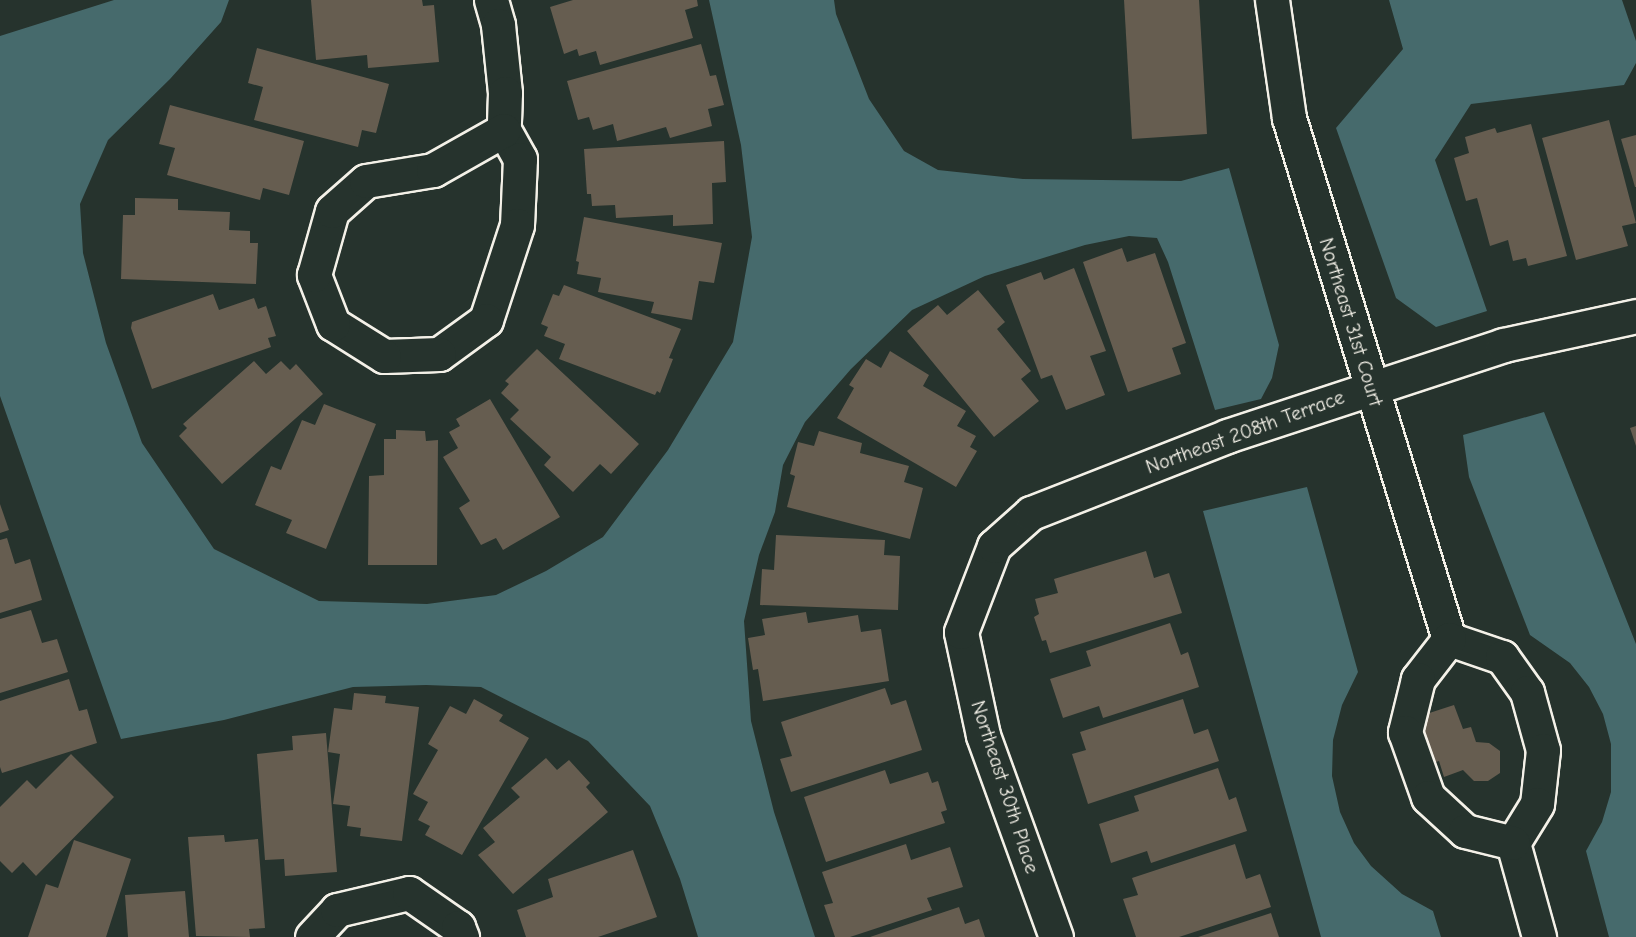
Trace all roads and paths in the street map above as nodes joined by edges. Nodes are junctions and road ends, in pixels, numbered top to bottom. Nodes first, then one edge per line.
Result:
1 (491, 0) edge
2 (1272, 0) edge
3 (504, 130) junction
4 (1636, 316) edge
5 (1370, 387) junction
6 (1031, 513) joint
7 (1449, 639) junction
8 (1513, 843) junction
9 (312, 937) edge
10 (462, 937) edge
11 (1056, 937) edge
12 (1539, 937) edge

1 - 3 street
2 - 5 street, Northeast 31st Court
3 - 3 street
4 - 5 street, Northeast 208th Terrace
5 - 6 street, Northeast 208th Terrace
5 - 7 street, Northeast 31st Court
6 - 11 street, Northeast 30th Place
7 - 8 street
7 - 8 street
8 - 12 street
9 - 10 street

